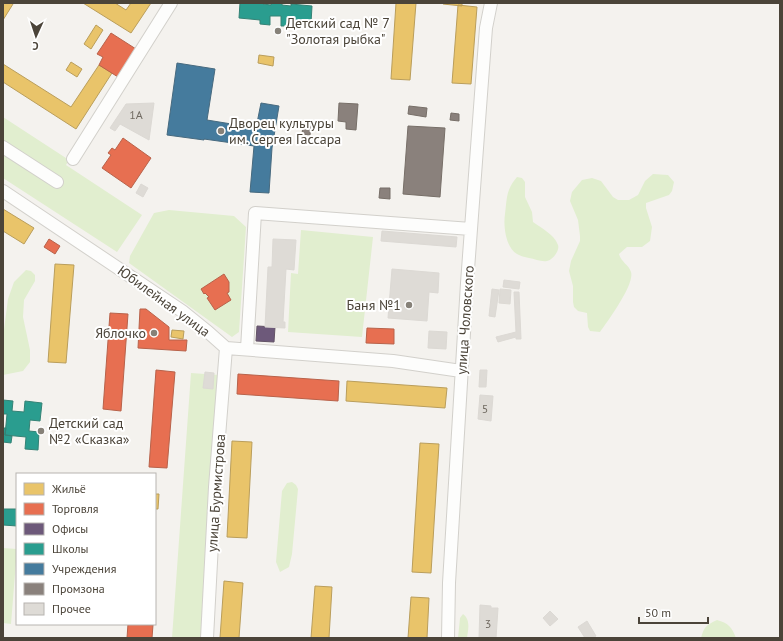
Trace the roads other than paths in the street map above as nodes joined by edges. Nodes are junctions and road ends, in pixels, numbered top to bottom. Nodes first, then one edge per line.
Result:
1 (171, 3) edge
2 (491, 3) edge
3 (3, 147) edge
4 (73, 159) dead end
5 (57, 182) dead end
6 (3, 190) edge
7 (471, 229) junction
8 (226, 348) junction
9 (247, 350) junction
10 (461, 371) junction
11 (207, 638) edge
12 (448, 638) edge

1 - 4 street
2 - 7 street, улица Чоловского
3 - 5 street
6 - 8 street, Юбилейная улица
7 - 9 street
7 - 10 street, улица Чоловского
8 - 9 street
8 - 11 street, улица Бурмистрова
9 - 10 street
10 - 12 street, улица Чоловского

